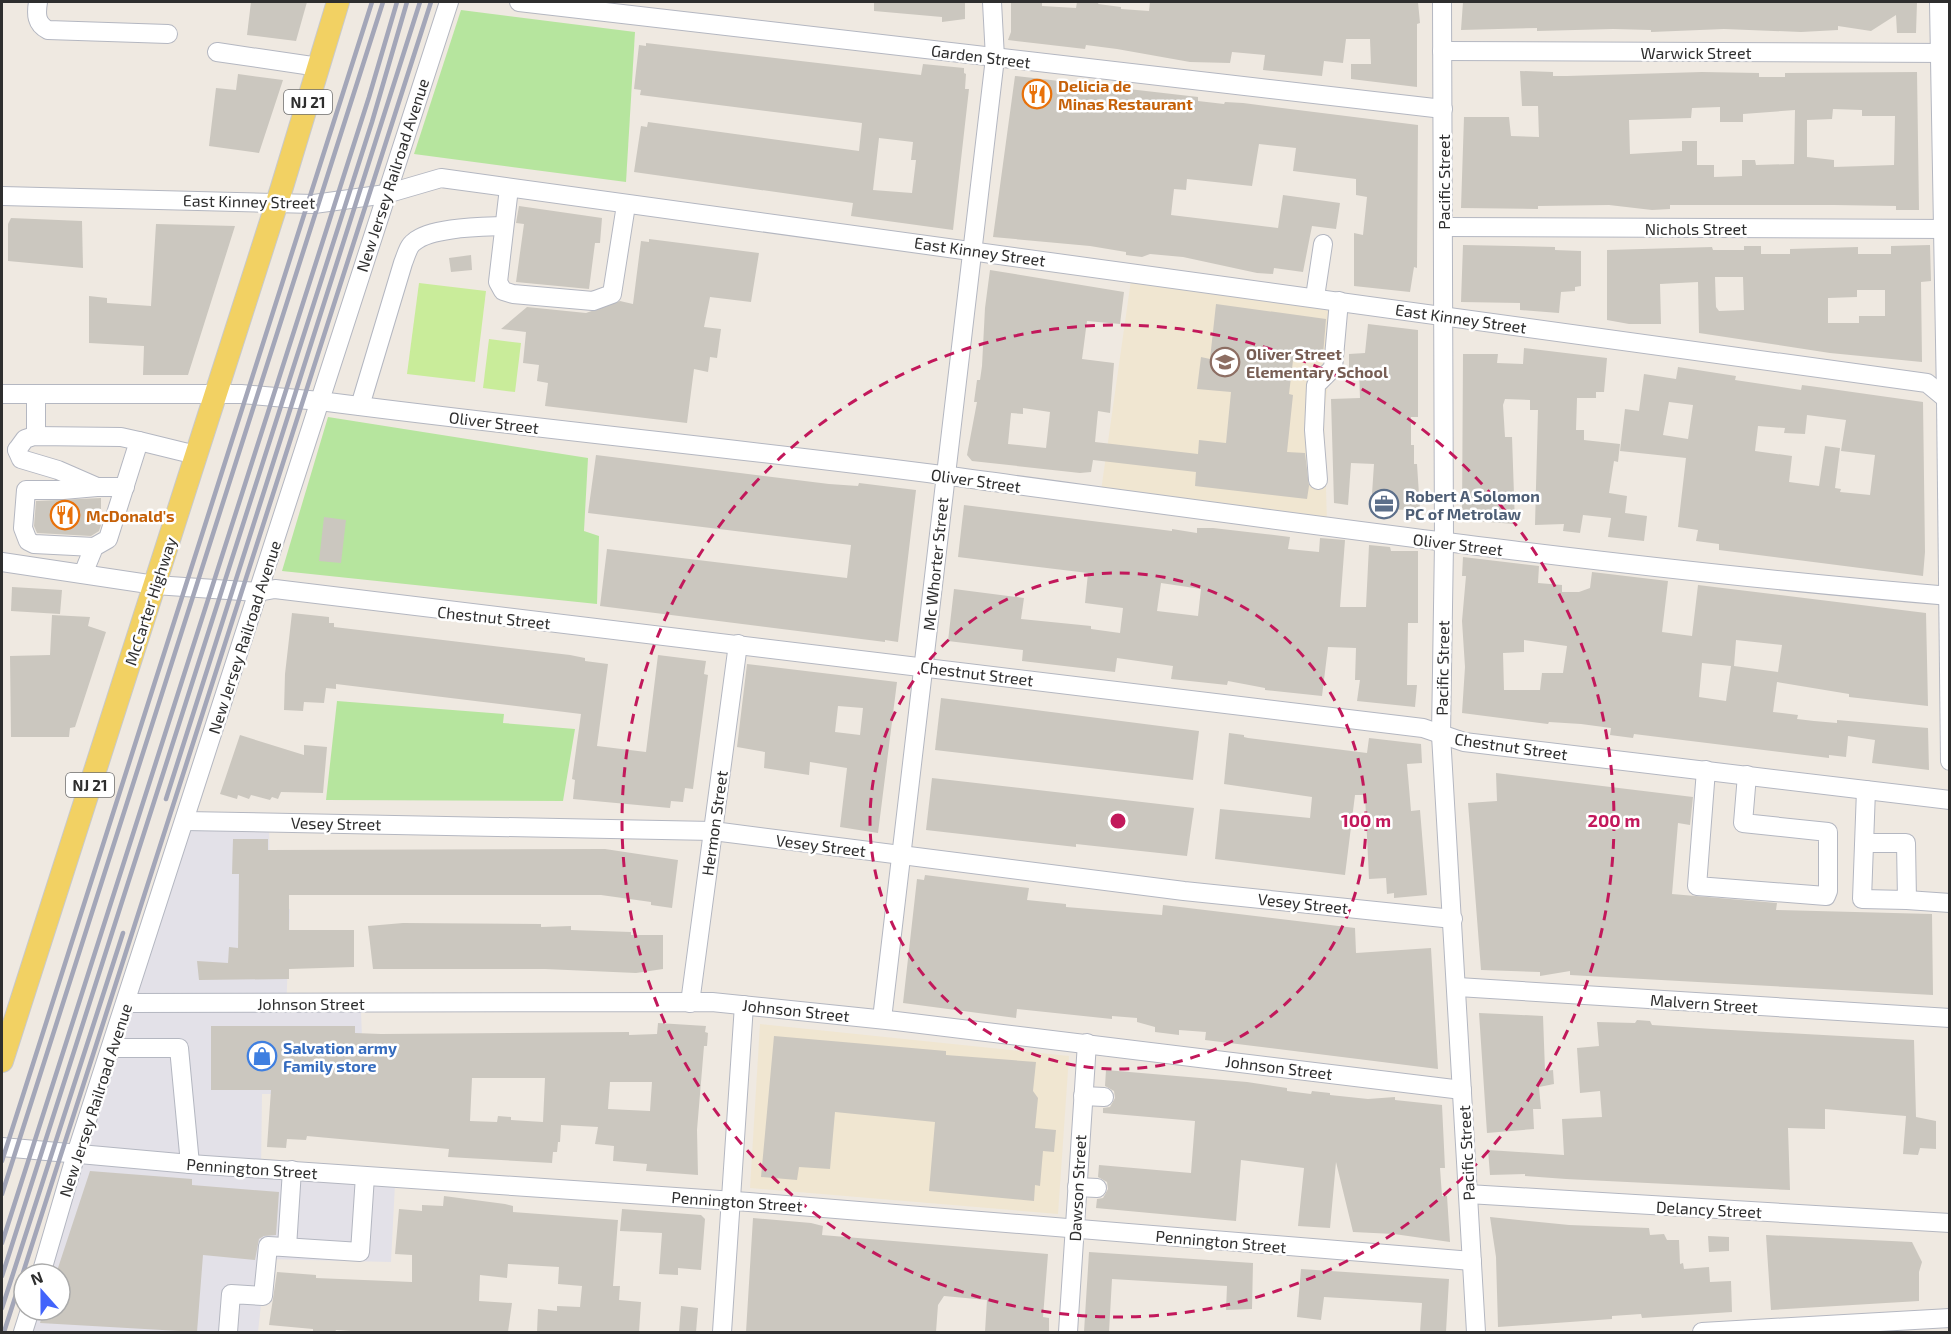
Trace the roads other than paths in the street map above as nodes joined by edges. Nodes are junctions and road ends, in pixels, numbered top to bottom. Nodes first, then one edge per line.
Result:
1 (38, 2) edge
2 (338, 2) edge
3 (449, 2) edge
4 (519, 2) edge
5 (992, 2) edge
6 (1442, 2) edge
7 (1939, 2) edge
8 (168, 34) dead end
9 (1442, 51) junction
10 (217, 52) dead end
11 (1944, 53) edge
12 (995, 58) junction
13 (319, 67) junction
14 (1443, 109) junction
15 (509, 188) junction
16 (386, 194) junction
17 (2, 196) edge
18 (277, 203) junction
19 (626, 205) junction
20 (504, 226) junction
21 (1443, 227) junction
22 (1946, 229) edge
23 (1323, 244) dead end
24 (972, 250) junction
25 (1316, 297) junction
26 (1339, 301) junction
27 (1442, 315) junction
28 (2, 394) edge
29 (36, 394) junction
30 (215, 394) junction
31 (320, 400) junction
32 (1947, 400) edge
33 (360, 406) junction
34 (36, 436) junction
35 (139, 441) junction
36 (9, 450) edge
37 (196, 455) junction
38 (48, 468) junction
39 (945, 476) junction
40 (1318, 480) dead end
41 (97, 487) junction
42 (125, 487) junction
43 (26, 490) junction
44 (1444, 543) junction
45 (94, 547) junction
46 (2, 562) edge
47 (83, 574) junction
48 (155, 585) junction
49 (258, 592) junction
50 (1949, 596) edge
51 (1949, 641) edge
52 (738, 644) junction
53 (923, 666) junction
54 (1949, 689) edge
55 (1441, 735) junction
56 (1950, 761) edge
57 (1706, 770) junction
58 (1747, 775) junction
59 (1866, 790) junction
60 (1950, 800) edge
61 (185, 820) junction
62 (713, 831) junction
63 (1864, 843) junction
64 (900, 855) junction
65 (1907, 900) junction
66 (1950, 903) edge
67 (1453, 919) junction
68 (1458, 987) junction
69 (126, 1003) junction
70 (690, 1003) junction
71 (744, 1005) junction
72 (1950, 1018) edge
73 (882, 1019) junction
74 (1086, 1043) junction
75 (111, 1048) junction
76 (2, 1061) edge
77 (1462, 1090) junction
78 (1083, 1096) junction
79 (1104, 1097) dead end
80 (2, 1147) edge
81 (76, 1154) junction
82 (190, 1164) junction
83 (292, 1170) junction
84 (365, 1176) junction
85 (1077, 1187) junction
86 (1097, 1188) dead end
87 (1468, 1194) junction
88 (732, 1200) junction
89 (1950, 1223) edge
90 (1075, 1229) junction
91 (287, 1247) junction
92 (1472, 1261) junction
93 (44, 1262) edge
94 (1950, 1318) edge
95 (228, 1332) edge
96 (723, 1332) edge
97 (1068, 1332) edge
98 (1476, 1332) edge
99 (1702, 1332) edge

1 - 8 street
2 - 13 main road, McCarter Highway / NJ 21
3 - 16 street, New Jersey Railroad Avenue
4 - 12 street, Garden Street
5 - 12 street, Mc Whorter Street
6 - 9 street, Pacific Street
7 - 11 street
9 - 11 street, Warwick Street
9 - 14 street, Pacific Street
10 - 13 street
11 - 22 street
12 - 14 street, Garden Street
12 - 24 street, Mc Whorter Street
13 - 18 main road, McCarter Highway / NJ 21
14 - 21 street, Pacific Street
15 - 16 street, East Kinney Street
15 - 19 street, East Kinney Street
15 - 20 street
16 - 18 street, East Kinney Street
16 - 31 street, New Jersey Railroad Avenue
17 - 18 street, East Kinney Street
18 - 30 main road, McCarter Highway / NJ 21
19 - 20 street
19 - 24 street, East Kinney Street
20 - 33 street
21 - 22 street, Nichols Street
21 - 27 street, Pacific Street
22 - 32 street
23 - 25 street
24 - 25 street, East Kinney Street
24 - 39 street, Mc Whorter Street
25 - 26 street, East Kinney Street
26 - 27 street, East Kinney Street
26 - 40 street
27 - 32 street, East Kinney Street
27 - 44 street, Pacific Street
28 - 29 street, Oliver Street
29 - 30 street, Oliver Street
29 - 34 street
30 - 31 street, Oliver Street
30 - 37 main road, McCarter Highway / NJ 21
31 - 33 street, Oliver Street
31 - 49 street, New Jersey Railroad Avenue
32 - 50 street
33 - 39 street, Oliver Street
34 - 35 street
34 - 36 street
35 - 37 street
35 - 42 street
36 - 38 street
37 - 48 main road, McCarter Highway / NJ 21
38 - 41 street
38 - 43 street
39 - 44 street, Oliver Street
39 - 53 street, Mc Whorter Street
41 - 42 street
41 - 43 street
42 - 45 street
43 - 45 street
44 - 50 street, Oliver Street
44 - 55 street, Pacific Street
45 - 47 street
46 - 47 street, Chestnut Street
47 - 48 street, Chestnut Street
48 - 49 street, Chestnut Street
48 - 76 main road, McCarter Highway / NJ 21
49 - 52 street, Chestnut Street
49 - 61 street, New Jersey Railroad Avenue
50 - 51 street
51 - 54 street
52 - 53 street, Chestnut Street
52 - 62 street, Hermon Street
53 - 55 street, Chestnut Street
53 - 64 street, Mc Whorter Street
54 - 56 street
55 - 57 street, Chestnut Street
55 - 67 street, Pacific Street
57 - 58 street, Chestnut Street
57 - 58 street
58 - 59 street, Chestnut Street
59 - 60 street, Chestnut Street
59 - 63 street
61 - 62 street, Vesey Street
61 - 69 street, New Jersey Railroad Avenue
62 - 64 street, Vesey Street
62 - 70 street, Hermon Street
63 - 65 street
63 - 65 street
64 - 67 street, Vesey Street
64 - 73 street, Mc Whorter Street
65 - 66 street
67 - 68 street, Pacific Street
68 - 72 street, Malvern Street
68 - 77 street, Pacific Street
69 - 70 street, Johnson Street
69 - 75 street, New Jersey Railroad Avenue
70 - 71 street, Johnson Street
71 - 73 street, Johnson Street
71 - 88 street
73 - 74 street, Johnson Street
74 - 77 street, Johnson Street
74 - 78 street, Dawson Street
75 - 81 street, New Jersey Railroad Avenue
75 - 82 street
77 - 87 street, Pacific Street
78 - 79 street
78 - 85 street, Dawson Street
80 - 81 street, Pennington Street
81 - 82 street, Pennington Street
81 - 93 street, New Jersey Railroad Avenue
82 - 83 street, Pennington Street
83 - 84 street, Pennington Street
83 - 91 street
84 - 88 street, Pennington Street
84 - 91 street
85 - 86 street
85 - 90 street, Dawson Street
87 - 89 street, Delancy Street
87 - 92 street, Pacific Street
88 - 90 street, Pennington Street
88 - 96 street
90 - 92 street, Pennington Street
90 - 97 street, Dawson Street
91 - 95 street
92 - 98 street, Pacific Street
94 - 99 street

